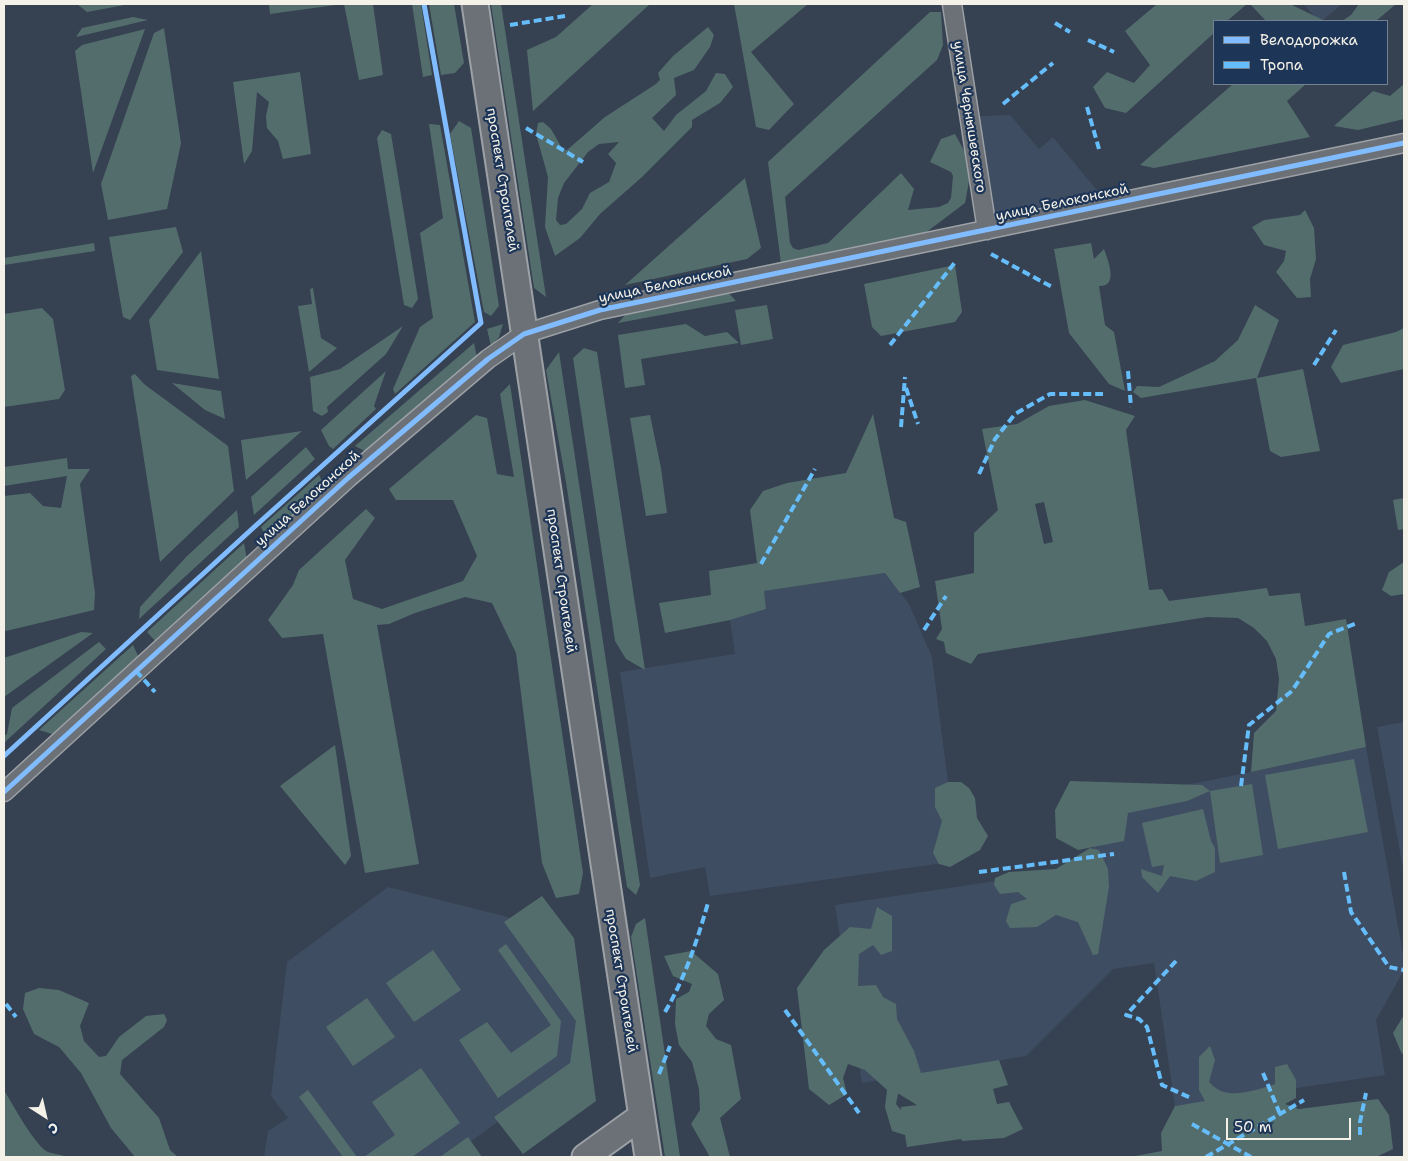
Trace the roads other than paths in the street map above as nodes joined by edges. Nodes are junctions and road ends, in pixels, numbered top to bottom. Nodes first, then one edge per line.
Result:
1 (475, 4) edge
2 (952, 4) edge
3 (1404, 143) edge
4 (987, 230) junction
5 (524, 334) junction
6 (4, 792) edge
7 (642, 1116) junction
8 (585, 1157) edge
9 (648, 1157) edge

1 - 5 main road, проспект Строителей
2 - 4 street, улица Чернышевского
3 - 4 street, улица Белоконской
4 - 5 street, улица Белоконской
5 - 6 street, улица Белоконской
5 - 7 main road, проспект Строителей
7 - 8 main road
7 - 9 main road, проспект Строителей

